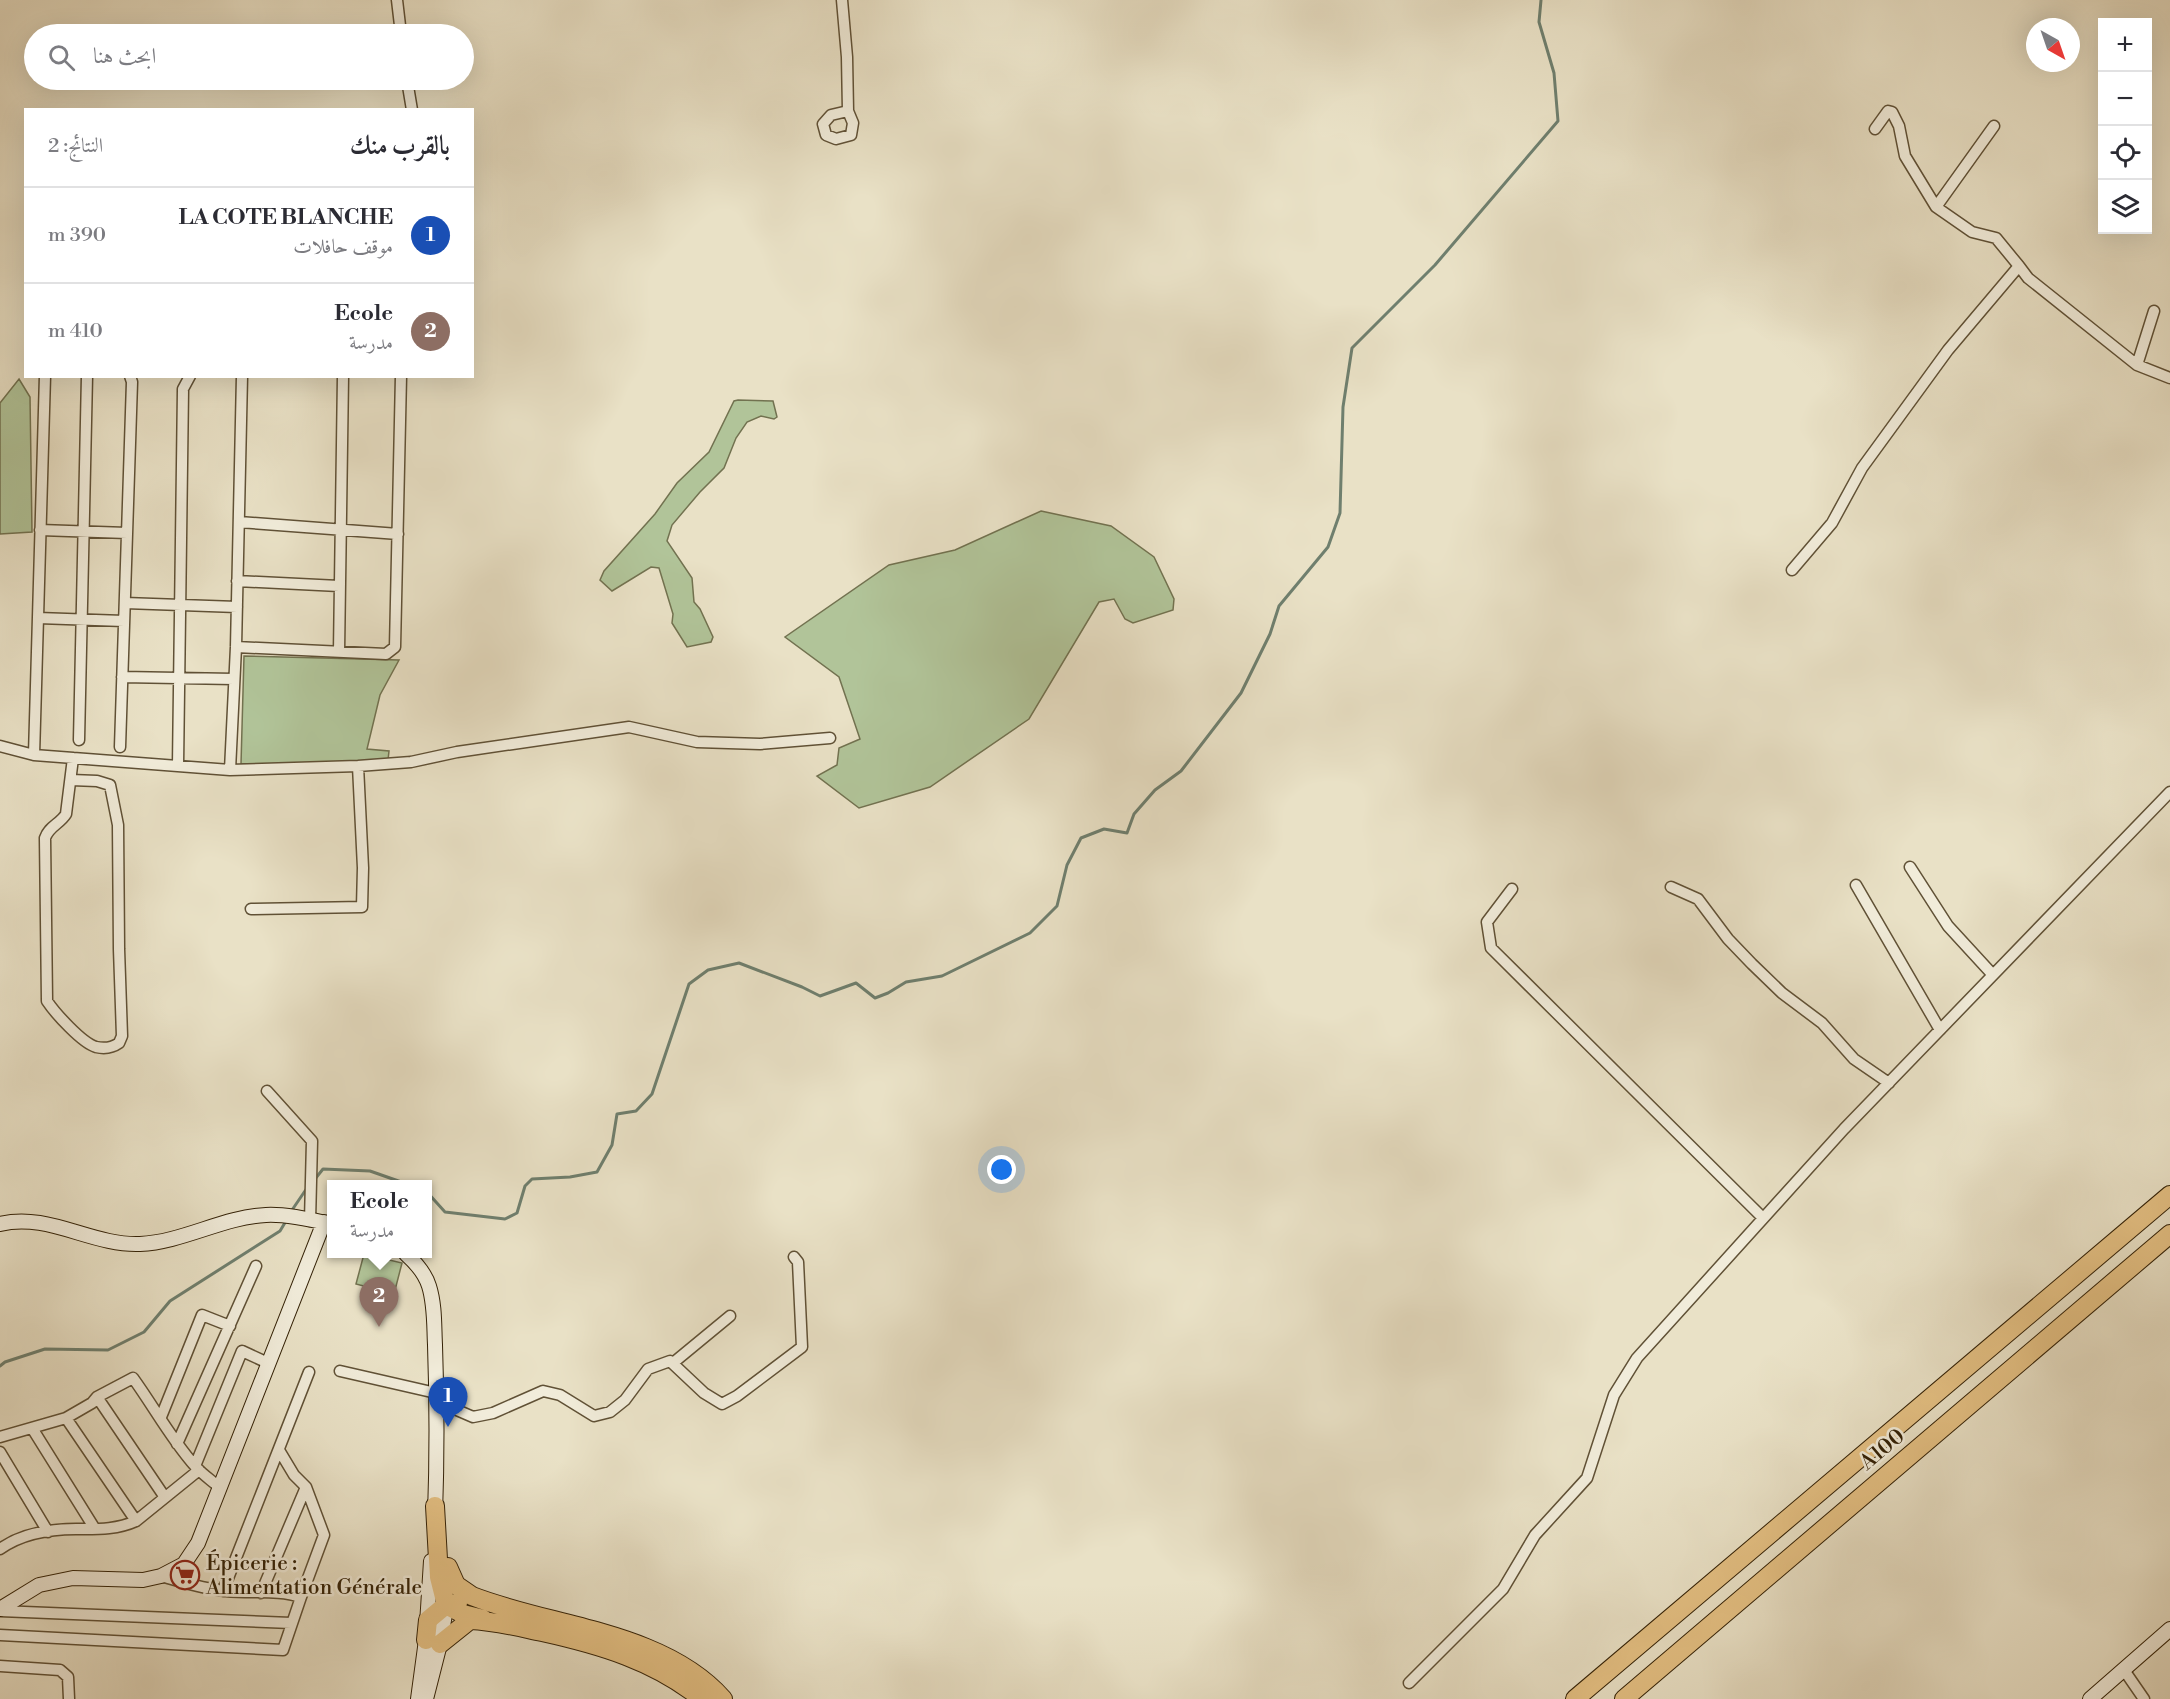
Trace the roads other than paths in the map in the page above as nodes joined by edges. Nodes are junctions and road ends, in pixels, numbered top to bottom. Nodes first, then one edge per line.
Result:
1 (397, 0) edge
2 (842, 0) edge
3 (400, 24) edge
4 (409, 90) edge
5 (412, 108) edge
6 (848, 111) dead end
7 (1994, 126) dead end
8 (1875, 129) dead end
9 (1936, 207) junction
10 (2019, 266) junction
11 (2154, 311) dead end
12 (2137, 365) junction
13 (45, 378) edge
14 (87, 378) edge
15 (131, 378) edge
16 (189, 378) edge
17 (242, 378) edge
18 (343, 378) edge
19 (400, 378) edge
20 (2170, 378) edge
21 (239, 522) junction
22 (40, 530) junction
23 (341, 530) junction
24 (84, 531) junction
25 (127, 533) junction
26 (398, 534) junction
27 (1792, 570) dead end
28 (237, 581) junction
29 (339, 586) junction
30 (125, 603) junction
31 (180, 605) junction
32 (237, 607) junction
33 (38, 618) junction
34 (82, 619) junction
35 (124, 621) junction
36 (236, 647) junction
37 (339, 652) junction
38 (122, 676) junction
39 (179, 678) junction
40 (234, 680) junction
41 (830, 738) dead end
42 (79, 740) dead end
43 (0, 746) edge
44 (120, 747) dead end
45 (34, 755) junction
46 (73, 758) junction
47 (178, 766) junction
48 (358, 766) junction
49 (230, 770) junction
50 (71, 780) junction
51 (2170, 792) edge
52 (1910, 867) dead end
53 (1856, 885) dead end
54 (1671, 887) dead end
55 (1512, 889) dead end
56 (251, 909) dead end
57 (1993, 975) junction
58 (1940, 1030) junction
59 (1889, 1083) junction
60 (267, 1091) dead end
61 (2170, 1195) edge
62 (1763, 1218) junction
63 (315, 1222) edge
64 (0, 1224) edge
65 (2170, 1234) edge
66 (794, 1257) dead end
67 (411, 1258) edge
68 (256, 1266) dead end
69 (730, 1316) dead end
70 (230, 1326) junction
71 (268, 1363) junction
72 (673, 1363) junction
73 (340, 1371) dead end
74 (309, 1372) dead end
75 (97, 1397) junction
76 (436, 1397) junction
77 (161, 1417) junction
78 (66, 1418) junction
79 (32, 1428) junction
80 (0, 1437) edge
81 (177, 1444) junction
82 (279, 1450) junction
83 (0, 1452) edge
84 (197, 1468) junction
85 (436, 1475) junction
86 (219, 1487) junction
87 (306, 1487) junction
88 (164, 1496) junction
89 (435, 1506) junction
90 (135, 1521) junction
91 (95, 1529) junction
92 (48, 1532) junction
93 (1, 1545) edge
94 (448, 1567) junction
95 (160, 1576) junction
96 (223, 1591) junction
97 (261, 1593) junction
98 (301, 1597) junction
99 (487, 1602) junction
100 (446, 1605) junction
101 (0, 1610) edge
102 (494, 1621) junction
103 (291, 1623) junction
104 (2170, 1629) edge
105 (0, 1635) edge
106 (433, 1642) junction
107 (0, 1666) edge
108 (2124, 1670) junction
109 (1409, 1683) dead end
110 (69, 1699) edge
111 (418, 1699) edge
112 (426, 1699) edge
113 (702, 1699) edge
114 (723, 1699) edge
115 (1575, 1699) edge
116 (1624, 1699) edge
117 (2090, 1699) edge
118 (2144, 1699) edge

1 - 3 street
2 - 6 street
4 - 5 street
7 - 9 street
8 - 9 street
9 - 10 street
10 - 12 street
10 - 27 street
11 - 12 street
12 - 20 street
13 - 22 street
14 - 24 street
15 - 25 street
16 - 31 street
17 - 21 street
18 - 23 street
19 - 26 street
21 - 23 street
21 - 28 street
22 - 24 street
22 - 33 street
23 - 26 street
23 - 29 street
24 - 25 street
24 - 34 street
25 - 30 street
26 - 37 street
28 - 29 street
28 - 32 street
29 - 37 street
30 - 31 street
30 - 35 street
31 - 32 street
31 - 39 street
32 - 36 street
33 - 34 street
33 - 45 street
34 - 35 street
34 - 42 street
35 - 38 street
36 - 37 street
36 - 40 street
38 - 39 street
38 - 44 street
39 - 40 street
39 - 47 street
40 - 49 street
41 - 48 street
43 - 45 street
45 - 46 street
46 - 47 street
46 - 50 street
47 - 49 street
48 - 49 street
48 - 56 street
50 - 50 street
51 - 57 street
52 - 57 street
53 - 58 street
54 - 59 street
55 - 62 street
57 - 58 street
58 - 59 street
59 - 62 street
60 - 63 street
61 - 115 highway, A100
62 - 109 street
63 - 64 main road
63 - 71 main road
65 - 116 highway, A100 / A100
66 - 72 street
67 - 76 main road
68 - 70 street
69 - 72 street
70 - 77 street
70 - 81 street
71 - 84 street
71 - 86 main road
72 - 76 street
73 - 76 street
74 - 82 street
75 - 77 street
75 - 78 street
75 - 88 street
76 - 85 main road
77 - 81 street
78 - 79 street
78 - 90 street
79 - 80 street
79 - 91 street
81 - 84 street
82 - 87 street
82 - 96 street
83 - 92 street
84 - 86 street
84 - 88 street
85 - 89 main road
85 - 94 main road
86 - 95 main road
87 - 97 street
87 - 98 street
88 - 90 street
89 - 100 highway
89 - 106 main road
90 - 91 street
91 - 92 street
92 - 93 street
94 - 99 highway
94 - 100 main road
95 - 96 street
95 - 101 main road
96 - 97 street
97 - 98 street
98 - 103 street
99 - 100 highway
99 - 114 highway
100 - 102 highway
100 - 106 highway
101 - 103 street
102 - 106 highway
102 - 113 highway
103 - 105 street
104 - 108 main road
106 - 111 main road
106 - 112 main road
107 - 110 street
108 - 117 main road
108 - 118 street

